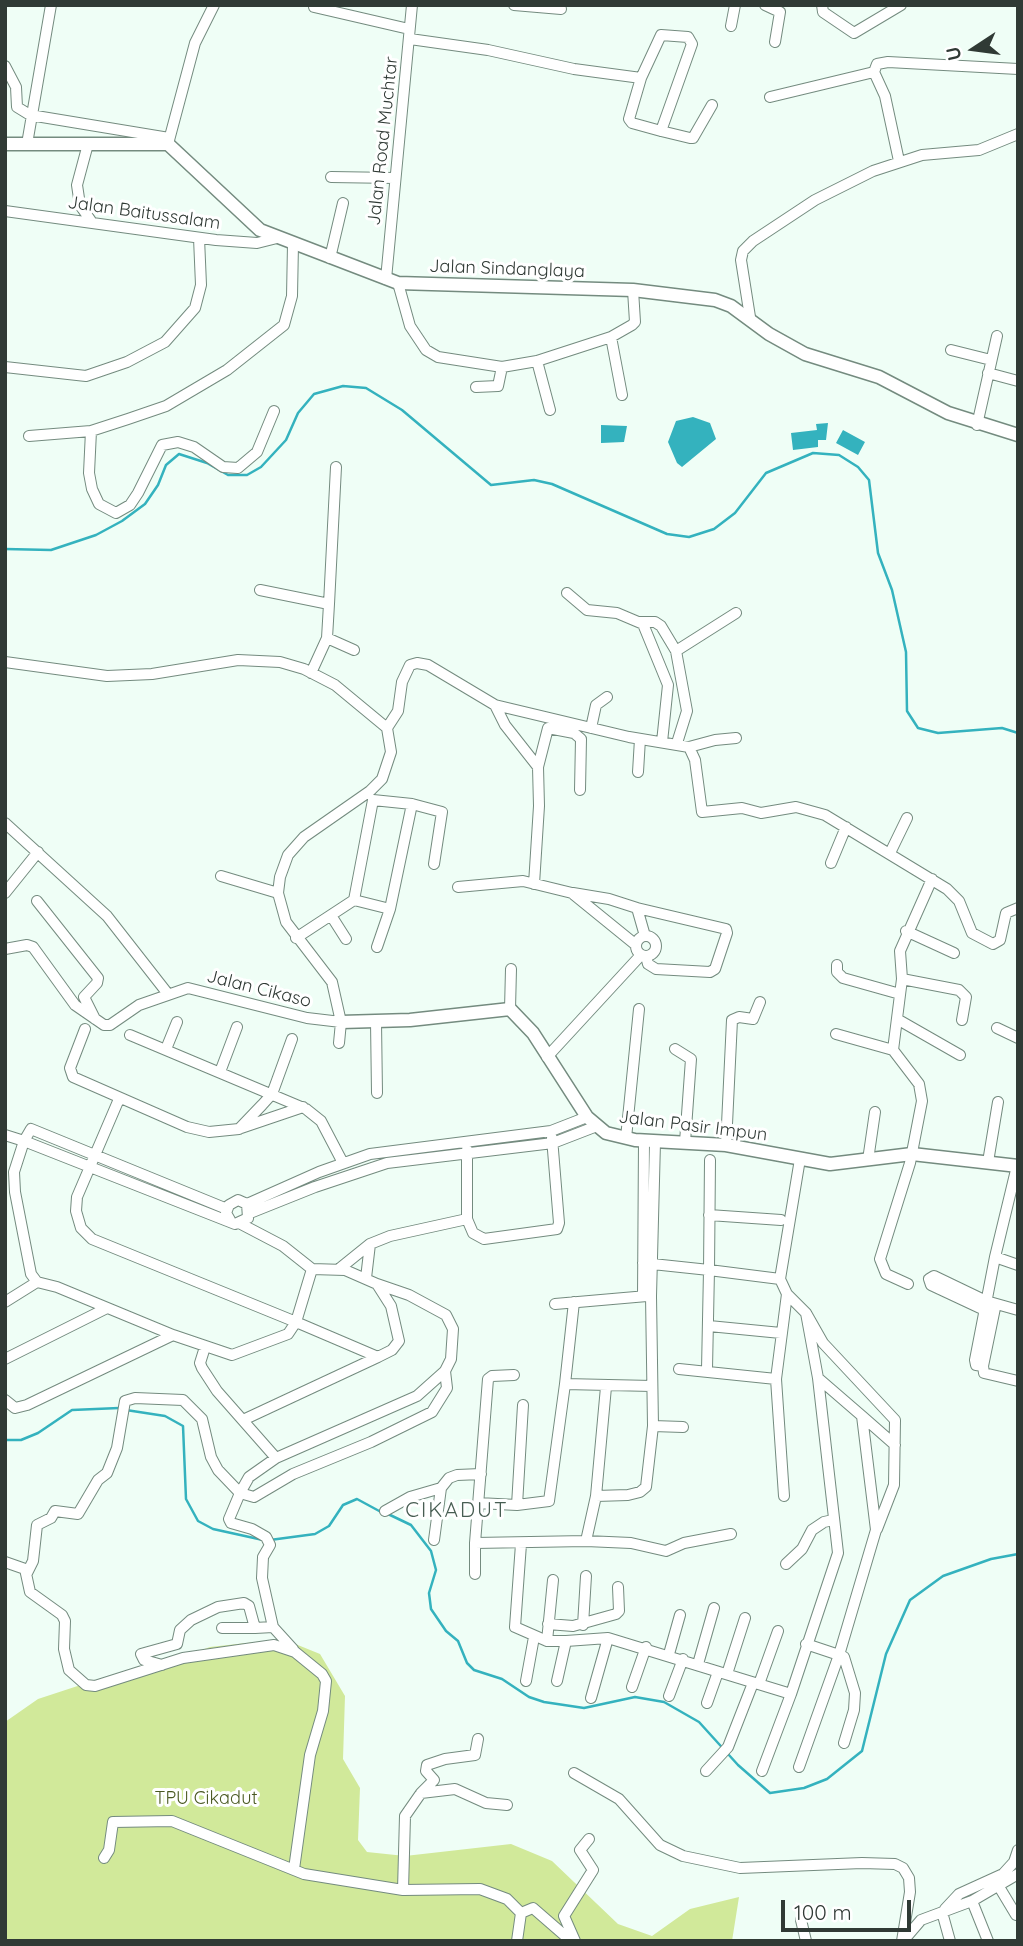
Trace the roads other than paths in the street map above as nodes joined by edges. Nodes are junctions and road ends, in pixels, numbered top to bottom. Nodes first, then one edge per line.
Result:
1 (51, 5) edge
2 (214, 5) edge
3 (412, 5) edge
4 (514, 5) edge
5 (735, 5) edge
6 (765, 5) edge
7 (822, 5) edge
8 (901, 5) edge
9 (314, 7) dead end
10 (561, 9) dead end
11 (731, 26) dead end
12 (409, 34) junction
13 (775, 42) dead end
14 (5, 66) edge
15 (1018, 69) edge
16 (874, 72) junction
17 (641, 78) junction
18 (770, 97) dead end
19 (712, 105) dead end
20 (30, 115) junction
21 (661, 131) junction
22 (1018, 134) edge
23 (169, 141) junction
24 (5, 144) edge
25 (27, 144) junction
26 (88, 144) junction
27 (899, 162) junction
28 (331, 177) dead end
29 (394, 178) junction
30 (343, 204) dead end
31 (5, 211) edge
32 (91, 222) junction
33 (199, 238) junction
34 (277, 238) junction
35 (293, 244) junction
36 (330, 258) junction
37 (392, 281) junction
38 (633, 290) junction
39 (750, 317) junction
40 (997, 336) dead end
41 (611, 337) junction
42 (951, 350) dead end
43 (991, 360) junction
44 (537, 361) junction
45 (5, 367) edge
46 (502, 367) junction
47 (988, 373) junction
48 (1018, 381) edge
49 (476, 387) dead end
50 (622, 395) dead end
51 (550, 410) dead end
52 (274, 411) dead end
53 (977, 425) junction
54 (91, 431) junction
55 (1018, 435) edge
56 (29, 436) dead end
57 (336, 467) dead end
58 (260, 590) dead end
59 (567, 593) dead end
60 (329, 604) junction
61 (736, 613) dead end
62 (640, 622) junction
63 (327, 638) junction
64 (354, 650) dead end
65 (676, 651) junction
66 (5, 662) edge
67 (311, 673) junction
68 (607, 697) dead end
69 (495, 705) junction
70 (387, 728) junction
71 (591, 728) junction
72 (736, 738) dead end
73 (640, 739) junction
74 (662, 742) junction
75 (677, 743) junction
76 (689, 747) junction
77 (538, 767) junction
78 (638, 772) dead end
79 (580, 790) dead end
80 (412, 804) junction
81 (907, 818) dead end
82 (5, 823) edge
83 (846, 828) junction
84 (38, 852) junction
85 (890, 853) junction
86 (831, 863) dead end
87 (434, 864) dead end
88 (221, 876) dead end
89 (932, 879) junction
90 (534, 884) junction
91 (458, 887) dead end
92 (572, 892) junction
93 (5, 893) edge
94 (278, 893) junction
95 (354, 900) junction
96 (37, 901) dead end
97 (637, 908) junction
98 (1018, 908) edge
99 (390, 909) junction
100 (332, 917) junction
101 (906, 931) junction
102 (645, 936) junction
103 (296, 938) junction
104 (346, 939) dead end
105 (377, 947) dead end
106 (5, 949) edge
107 (641, 952) junction
108 (954, 953) dead end
109 (837, 965) dead end
110 (511, 969) dead end
111 (902, 979) junction
112 (169, 994) junction
113 (900, 994) junction
114 (760, 1002) dead end
115 (510, 1009) junction
116 (639, 1009) dead end
117 (897, 1019) junction
118 (962, 1020) dead end
119 (177, 1021) dead end
120 (376, 1021) junction
121 (341, 1022) junction
122 (97, 1023) junction
123 (237, 1027) dead end
124 (997, 1028) dead end
125 (85, 1029) dead end
126 (836, 1034) dead end
127 (130, 1035) dead end
128 (1018, 1038) edge
129 (292, 1039) dead end
130 (339, 1043) dead end
131 (166, 1049) junction
132 (675, 1049) dead end
133 (893, 1050) junction
134 (960, 1055) dead end
135 (547, 1057) junction
136 (220, 1072) junction
137 (377, 1093) dead end
138 (272, 1094) junction
139 (119, 1099) junction
140 (998, 1102) dead end
141 (303, 1107) junction
142 (875, 1112) dead end
143 (586, 1116) junction
144 (597, 1126) junction
145 (239, 1129) junction
146 (551, 1131) junction
147 (5, 1135) edge
148 (626, 1138) junction
149 (24, 1141) junction
150 (649, 1141) junction
151 (685, 1142) junction
152 (553, 1143) junction
153 (726, 1145) junction
154 (467, 1150) junction
155 (912, 1154) junction
156 (94, 1155) junction
157 (800, 1159) junction
158 (710, 1160) dead end
159 (869, 1160) junction
160 (988, 1162) junction
161 (343, 1163) junction
162 (89, 1166) junction
163 (1017, 1166) edge
164 (227, 1209) junction
165 (248, 1209) junction
166 (709, 1215) junction
167 (467, 1219) junction
168 (230, 1220) junction
169 (781, 1220) dead end
170 (241, 1224) junction
171 (370, 1244) junction
172 (995, 1257) junction
173 (648, 1264) junction
174 (1018, 1265) edge
175 (312, 1269) junction
176 (339, 1269) junction
177 (709, 1270) junction
178 (366, 1278) junction
179 (780, 1279) junction
180 (37, 1282) junction
181 (377, 1284) junction
182 (908, 1284) dead end
183 (787, 1294) junction
184 (647, 1296) junction
185 (5, 1302) edge
186 (574, 1302) junction
187 (555, 1304) dead end
188 (107, 1308) junction
189 (990, 1308) junction
190 (1018, 1310) edge
191 (806, 1313) junction
192 (296, 1322) junction
193 (709, 1326) junction
194 (781, 1333) junction
195 (173, 1335) junction
196 (205, 1347) junction
197 (378, 1357) junction
198 (5, 1359) edge
199 (679, 1369) dead end
200 (707, 1370) junction
201 (445, 1371) junction
202 (514, 1375) dead end
203 (818, 1378) junction
204 (776, 1379) junction
205 (1018, 1381) edge
206 (565, 1384) junction
207 (652, 1386) junction
208 (606, 1387) junction
209 (5, 1400) edge
210 (523, 1405) dead end
211 (862, 1416) junction
212 (243, 1420) junction
213 (653, 1426) junction
214 (683, 1427) dead end
215 (895, 1445) junction
216 (276, 1458) junction
217 (481, 1474) junction
218 (441, 1488) junction
219 (240, 1493) junction
220 (596, 1496) junction
221 (784, 1496) dead end
222 (478, 1503) junction
223 (517, 1505) junction
224 (385, 1511) dead end
225 (833, 1520) junction
226 (876, 1530) junction
227 (731, 1534) dead end
228 (434, 1540) dead end
229 (586, 1541) junction
230 (475, 1543) junction
231 (521, 1544) junction
232 (5, 1562) edge
233 (786, 1564) dead end
234 (27, 1573) junction
235 (475, 1574) dead end
236 (586, 1576) dead end
237 (553, 1580) dead end
238 (618, 1587) dead end
239 (715, 1608) dead end
240 (680, 1615) dead end
241 (745, 1618) dead end
242 (548, 1625) junction
243 (583, 1625) junction
244 (273, 1627) junction
245 (222, 1628) dead end
246 (255, 1628) junction
247 (778, 1630) dead end
248 (534, 1637) junction
249 (608, 1637) junction
250 (547, 1641) junction
251 (566, 1641) junction
252 (806, 1644) junction
253 (646, 1647) junction
254 (295, 1652) junction
255 (669, 1654) junction
256 (839, 1655) junction
257 (683, 1659) junction
258 (698, 1664) junction
259 (164, 1665) junction
260 (722, 1673) junction
261 (526, 1681) dead end
262 (557, 1681) dead end
263 (756, 1684) junction
264 (632, 1686) dead end
265 (791, 1694) junction
266 (669, 1696) dead end
267 (591, 1698) dead end
268 (707, 1703) dead end
269 (478, 1739) dead end
270 (844, 1742) dead end
271 (709, 1767) dead end
272 (799, 1767) dead end
273 (762, 1771) dead end
274 (574, 1773) dead end
275 (421, 1793) junction
276 (507, 1805) dead end
277 (589, 1839) dead end
278 (1018, 1850) edge
279 (104, 1858) dead end
280 (294, 1869) junction
281 (1018, 1874) edge
282 (998, 1885) junction
283 (403, 1890) junction
284 (972, 1901) junction
285 (942, 1912) junction
286 (521, 1913) junction
287 (1016, 1915) edge
288 (801, 1920) dead end
289 (913, 1936) edge
290 (517, 1941) edge
291 (573, 1941) edge
292 (806, 1941) edge
293 (902, 1941) edge
294 (950, 1941) edge
295 (988, 1941) edge

1 - 20 street
2 - 23 street
3 - 12 street, Jalan Road Muchtar
4 - 10 street
5 - 11 street
6 - 13 street
7 - 8 street
9 - 12 street
12 - 17 street
12 - 29 street, Jalan Road Muchtar
14 - 20 street
15 - 16 street
16 - 18 street
16 - 27 street
17 - 21 street
17 - 21 street
19 - 21 street
20 - 23 street
20 - 25 street
22 - 27 street
23 - 26 street
23 - 34 street, Jalan Sindanglaya
24 - 25 street
25 - 26 street
26 - 32 street
27 - 39 street
28 - 29 street
29 - 37 street, Jalan Road Muchtar
30 - 36 street
31 - 32 street, Jalan Baitussalam
32 - 33 street, Jalan Baitussalam
33 - 34 street, Jalan Baitussalam
33 - 45 street
34 - 35 street, Jalan Sindanglaya
35 - 36 street, Jalan Sindanglaya
35 - 54 street
36 - 37 street, Jalan Sindanglaya
37 - 38 street, Jalan Sindanglaya
37 - 46 street
38 - 39 street, Jalan Sindanglaya
38 - 41 street
39 - 53 street, Jalan Sindanglaya
40 - 43 street
41 - 44 street
41 - 50 street
42 - 43 street
43 - 47 street
44 - 46 street
44 - 51 street
46 - 49 street
47 - 48 street
47 - 53 street
52 - 54 street
53 - 55 street, Jalan Sindanglaya
54 - 56 street
57 - 60 street
58 - 60 street
59 - 62 street
60 - 63 street
61 - 65 street
62 - 65 street
62 - 74 street
63 - 64 street
63 - 67 street
65 - 75 street
66 - 67 street
67 - 70 street
68 - 71 street
69 - 70 street
69 - 71 street
69 - 77 street
70 - 94 street
71 - 73 street
72 - 76 street
73 - 74 street
73 - 78 street
74 - 75 street
75 - 76 street
76 - 83 street
77 - 79 street
77 - 90 street
80 - 87 street
80 - 95 street
80 - 99 street
81 - 85 street
82 - 84 street
83 - 85 street
83 - 86 street
84 - 93 street
84 - 112 street
85 - 89 street
88 - 94 street
89 - 98 street
89 - 101 street
90 - 91 street
90 - 92 street
92 - 97 street
92 - 107 street
94 - 103 street
95 - 99 street
95 - 100 street
96 - 122 street
97 - 102 street
97 - 107 street
99 - 105 street
100 - 103 street
100 - 104 street
101 - 108 street
101 - 111 street
102 - 107 street
102 - 107 street
103 - 121 street
106 - 122 street
107 - 135 street
109 - 113 street
110 - 115 street
111 - 113 street
111 - 118 street
112 - 121 street, Jalan Cikaso
112 - 122 street, Jalan Cikaso
113 - 117 street
114 - 153 street
115 - 120 street
115 - 135 street, Jalan Pasir Impun
116 - 148 street
117 - 133 street
117 - 134 street
119 - 131 street
120 - 121 street
120 - 137 street
121 - 130 street
123 - 136 street
124 - 128 street
125 - 139 street
126 - 133 street
127 - 131 street
129 - 138 street
131 - 136 street
132 - 151 street
133 - 155 street
135 - 143 street, Jalan Pasir Impun
136 - 138 street
138 - 141 street
138 - 145 street
139 - 145 street
139 - 156 street
140 - 160 street
141 - 145 street
141 - 161 street
142 - 159 street
143 - 144 street, Jalan Pasir Impun
143 - 146 street
144 - 148 street, Jalan Pasir Impun
144 - 152 street
146 - 152 street
146 - 154 street
147 - 149 street
148 - 150 street, Jalan Pasir Impun
149 - 156 street
149 - 162 street
149 - 180 street
150 - 151 street, Jalan Pasir Impun
150 - 173 street
151 - 153 street, Jalan Pasir Impun
152 - 154 street
152 - 167 street
153 - 157 street, Jalan Pasir Impun
154 - 161 street
154 - 165 street
154 - 167 street
155 - 159 street, Jalan Pasir Impun
155 - 160 street, Jalan Pasir Impun
155 - 182 street
156 - 162 street
156 - 164 street
157 - 159 street, Jalan Pasir Impun
157 - 179 street
158 - 166 street
160 - 163 street, Jalan Pasir Impun
161 - 165 street
162 - 168 street
162 - 192 street
163 - 172 street
164 - 165 street
164 - 168 street
165 - 170 street
166 - 169 street
166 - 177 street
167 - 171 street
168 - 170 street
170 - 175 street
171 - 176 street
171 - 178 street
172 - 174 street
172 - 189 street
173 - 177 street
173 - 184 street
175 - 176 street
175 - 192 street
176 - 178 street
177 - 179 street
177 - 193 street
178 - 181 street
179 - 183 street
180 - 185 street
180 - 188 street
181 - 197 street
181 - 201 street
183 - 191 street
183 - 194 street
184 - 186 street
184 - 207 street
186 - 187 street
186 - 206 street
188 - 195 street
188 - 198 street
189 - 189 street
189 - 190 street
189 - 205 street
191 - 203 street
191 - 215 street
192 - 196 street
192 - 197 street
193 - 194 street
193 - 200 street
194 - 204 street
195 - 196 street
195 - 209 street
196 - 212 street
197 - 212 street
199 - 200 street
200 - 204 street
201 - 216 street
201 - 219 street
202 - 217 street
203 - 211 street
203 - 225 street
204 - 221 street
206 - 208 street
206 - 223 street
207 - 208 street
207 - 213 street
208 - 220 street
210 - 223 street
211 - 215 street
211 - 226 street
212 - 216 street
213 - 214 street
213 - 220 street
215 - 226 street
216 - 219 street
217 - 218 street
217 - 222 street
218 - 224 street
218 - 228 street
219 - 234 street
219 - 244 street
220 - 229 street
222 - 223 street
222 - 230 street
225 - 233 street
225 - 252 street
226 - 256 street
227 - 229 street
229 - 231 street
230 - 231 street
230 - 235 street
231 - 248 street
232 - 234 street
234 - 259 street
236 - 243 street
237 - 242 street
238 - 243 street
239 - 258 street
240 - 255 street
241 - 260 street
242 - 243 street
242 - 250 street
244 - 246 street
244 - 254 street
245 - 246 street
246 - 259 street
247 - 263 street
248 - 250 street
248 - 261 street
249 - 251 street
249 - 253 street
249 - 267 street
250 - 251 street
251 - 262 street
252 - 256 street
252 - 265 street
253 - 255 street
253 - 264 street
254 - 259 street
254 - 280 street
255 - 257 street
256 - 270 street
256 - 272 street
257 - 258 street
257 - 266 street
258 - 260 street
260 - 263 street
260 - 268 street
263 - 265 street
263 - 271 street
265 - 273 street
269 - 275 street
274 - 293 street
275 - 276 street
275 - 283 street
277 - 291 street
278 - 285 street
279 - 280 street
280 - 283 street
281 - 282 street
282 - 284 street
282 - 287 street
283 - 286 street
284 - 285 street
284 - 295 street
285 - 289 street
285 - 294 street
286 - 290 street
286 - 291 street
288 - 292 street
289 - 293 street

